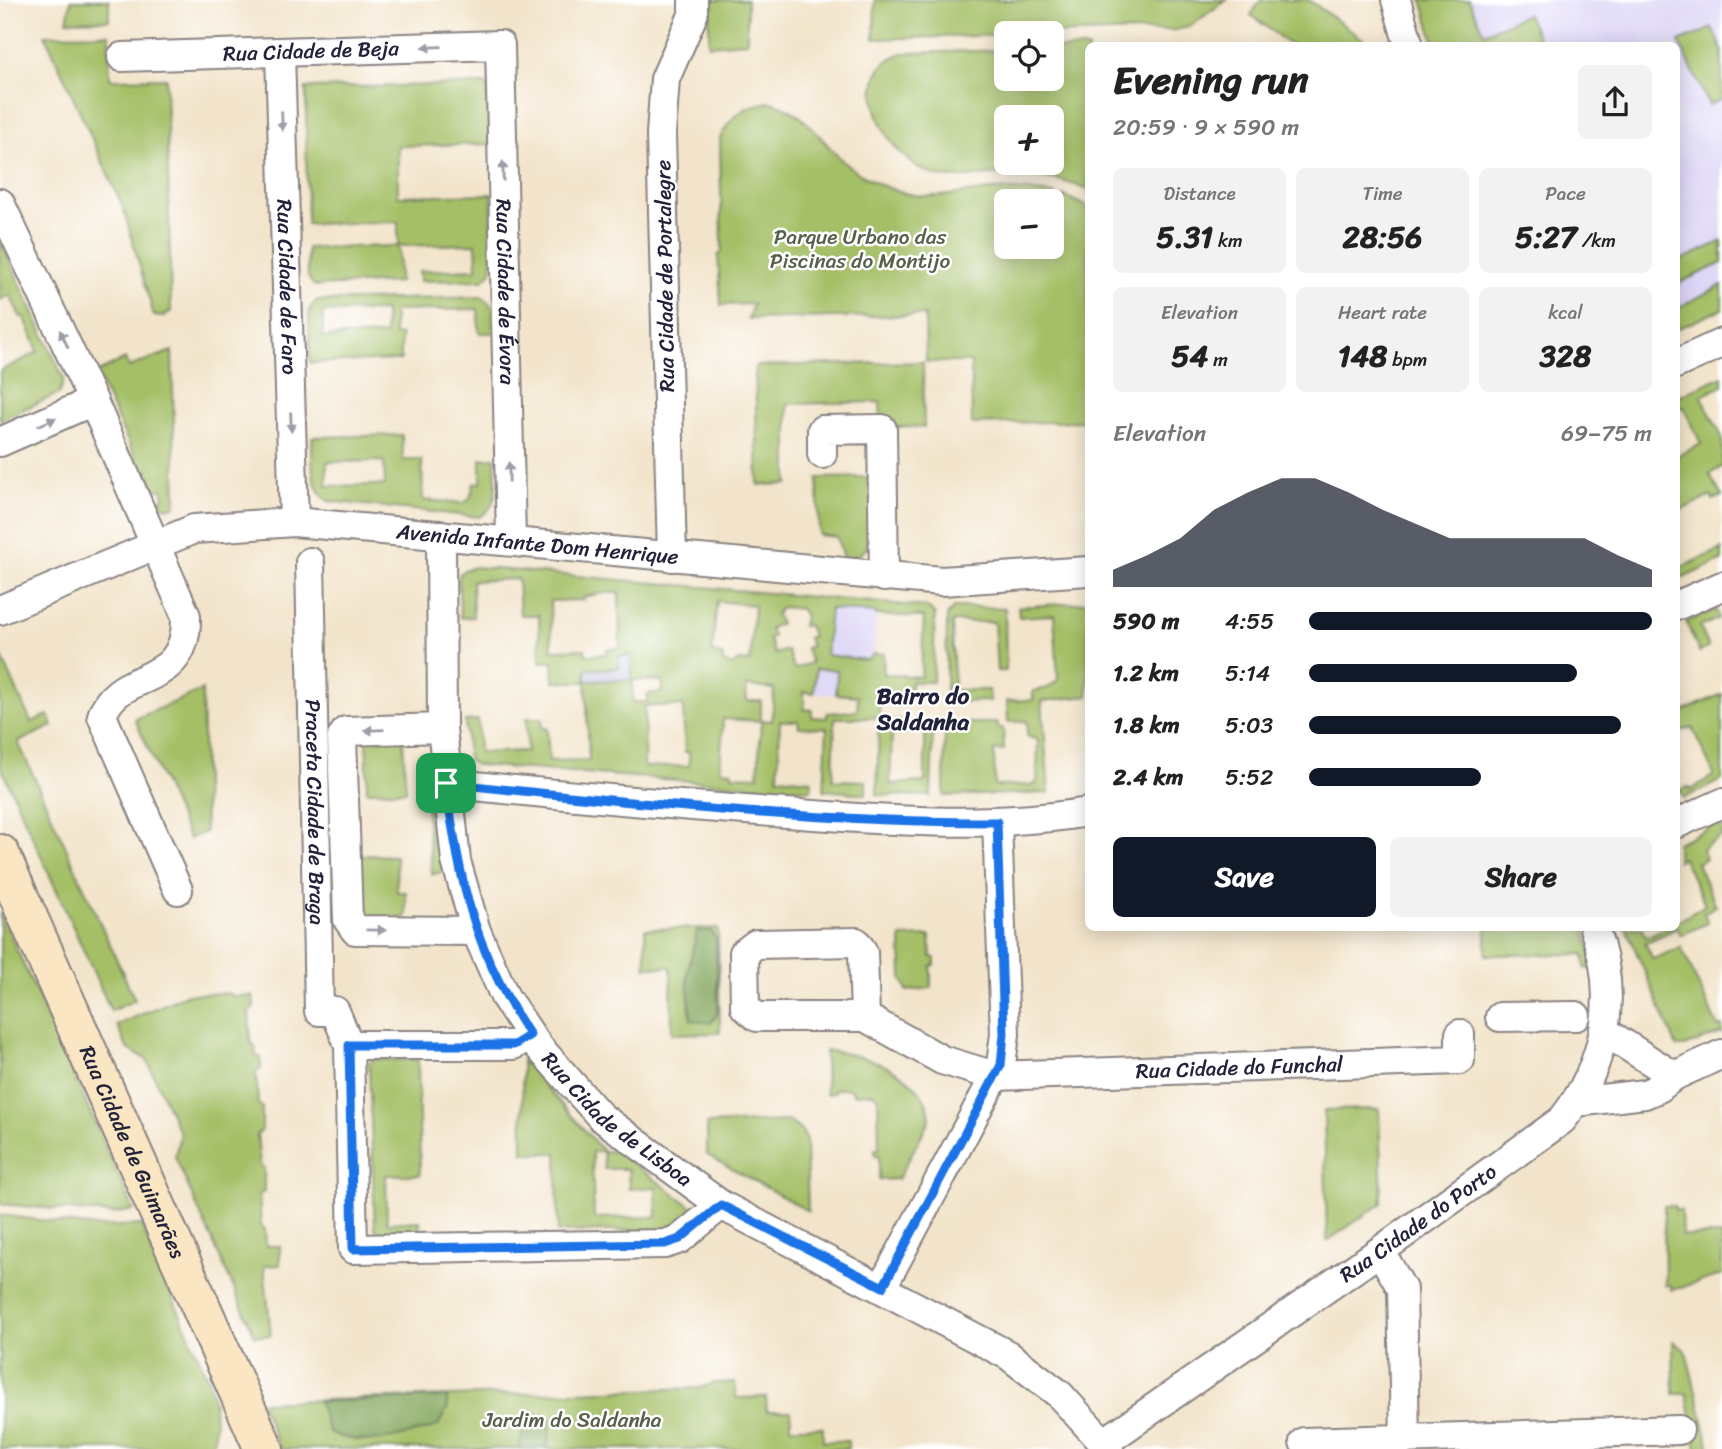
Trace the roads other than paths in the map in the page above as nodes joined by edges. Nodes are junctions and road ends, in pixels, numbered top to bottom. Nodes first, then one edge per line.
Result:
1 (693, 0) edge
2 (1396, 0) edge
3 (1408, 42) edge
4 (500, 44) joint
5 (280, 52) junction
6 (122, 57) dead end
7 (0, 203) edge
8 (1722, 343) edge
9 (1680, 362) edge
10 (93, 401) junction
11 (0, 442) edge
12 (822, 454) dead end
13 (294, 522) junction
14 (441, 535) junction
15 (511, 540) junction
16 (156, 542) junction
17 (672, 557) junction
18 (310, 562) dead end
19 (1085, 571) edge
20 (884, 577) junction
21 (1722, 586) edge
22 (1680, 604) edge
23 (0, 610) edge
24 (442, 728) junction
25 (446, 783) junction
26 (1722, 803) edge
27 (1085, 812) edge
28 (997, 822) junction
29 (1680, 822) edge
30 (0, 854) edge
31 (178, 890) dead end
32 (476, 931) junction
33 (1595, 931) edge
34 (1576, 1016) dead end
35 (865, 1017) junction
36 (1500, 1017) dead end
37 (1604, 1031) junction
38 (1460, 1034) dead end
39 (530, 1035) junction
40 (349, 1045) junction
41 (1722, 1054) edge
42 (995, 1076) junction
43 (1674, 1076) junction
44 (1576, 1102) junction
45 (721, 1205) junction
46 (1380, 1251) junction
47 (883, 1287) junction
48 (240, 1396) junction
49 (1679, 1430) dead end
50 (1405, 1438) junction
51 (1304, 1442) dead end
52 (1107, 1445) edge
53 (232, 1449) edge
54 (264, 1449) edge

1 - 17 street, Rua Cidade de Portalegre
2 - 3 street
4 -> 5 street, Rua Cidade de Beja
15 -> 4 street, Rua Cidade de Évora
5 - 6 street, Rua Cidade de Beja
5 -> 13 street, Rua Cidade de Faro
10 -> 7 street
8 - 9 street
11 -> 10 street
10 - 16 street
12 - 20 street
13 - 14 street, Avenida Infante Dom Henrique
13 - 16 street, Avenida Infante Dom Henrique
14 - 15 street, Avenida Infante Dom Henrique
14 - 24 street, Rua Cidade de Lisboa
15 - 17 street, Avenida Infante Dom Henrique
16 - 23 street, Avenida Infante Dom Henrique
16 - 31 street
17 - 20 street, Avenida Infante Dom Henrique
18 - 40 street, Praceta Cidade de Braga
19 - 20 street, Avenida Infante Dom Henrique
21 - 22 street
24 - 25 street, Rua Cidade de Lisboa
24 -> 32 street, Praceta Cidade de Braga
25 - 28 street
25 - 32 street, Rua Cidade de Lisboa
26 - 29 street
27 - 28 street
28 - 42 street
30 - 48 main road, Rua Cidade de Guimarães
32 - 39 street, Rua Cidade de Lisboa
33 - 37 street, Rua Cidade do Porto
34 - 36 street
35 - 35 street
35 - 42 street
37 - 43 street
37 - 44 street, Rua Cidade do Porto
38 - 42 street, Rua Cidade do Funchal
39 - 40 street
39 - 45 street, Rua Cidade de Lisboa
40 - 45 street
41 - 43 street
42 - 47 street
43 - 44 street
44 - 46 street, Rua Cidade do Porto
45 - 47 street, Rua Cidade de Lisboa
46 - 50 street
46 - 52 street, Rua Cidade do Porto
47 - 52 street, Rua Cidade de Lisboa
48 - 53 main road
48 - 54 main road, Rua Cidade de Guimarães
49 - 50 street
50 - 51 street

